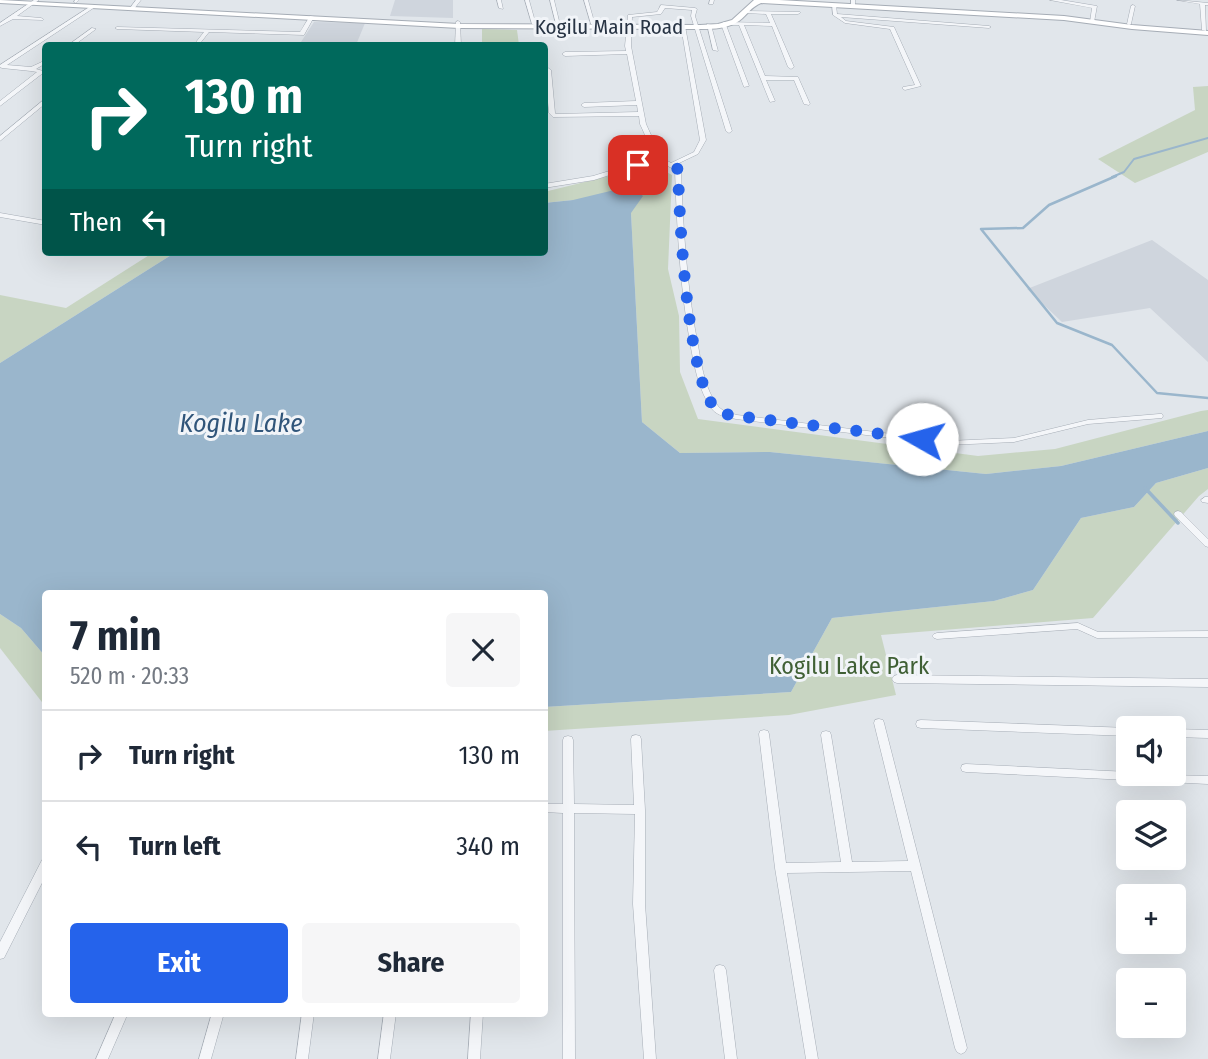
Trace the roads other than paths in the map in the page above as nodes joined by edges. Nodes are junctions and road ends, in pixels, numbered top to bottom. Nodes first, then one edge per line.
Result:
1 (499, 0) edge
2 (527, 0) edge
3 (552, 0) edge
4 (586, 0) edge
5 (755, 0) edge
6 (774, 0) edge
7 (792, 0) edge
8 (1052, 0) edge
9 (1099, 0) edge
10 (1179, 0) edge
11 (0, 1) edge
12 (33, 1) edge
13 (77, 1) edge
14 (1195, 1) edge
15 (853, 2) edge
16 (667, 3) edge
17 (814, 3) junction
18 (1205, 3) edge
19 (136, 4) edge
20 (834, 5) junction
21 (93, 6) junction
22 (635, 6) dead end
23 (1133, 6) dead end
24 (1095, 7) junction
25 (501, 8) dead end
26 (745, 12) junction
27 (756, 12) junction
28 (768, 12) junction
29 (798, 13) dead end
30 (637, 14) junction
31 (835, 15) junction
32 (12, 17) junction
33 (312, 17) junction
34 (41, 19) dead end
35 (1093, 21) junction
36 (459, 24) junction
37 (534, 24) junction
38 (558, 24) junction
39 (593, 24) junction
40 (724, 24) junction
41 (1129, 24) junction
42 (0, 25) edge
43 (630, 25) junction
44 (709, 25) junction
45 (741, 25) junction
46 (757, 25) junction
47 (773, 25) junction
48 (683, 26) junction
49 (696, 26) junction
50 (989, 27) dead end
51 (117, 28) dead end
52 (94, 29) dead end
53 (208, 31) junction
54 (1207, 31) edge
55 (302, 34) junction
56 (75, 42) edge
57 (198, 42) edge
58 (297, 42) edge
59 (458, 42) edge
60 (716, 50) dead end
61 (565, 54) dead end
62 (630, 55) junction
63 (591, 58) dead end
64 (42, 63) edge
65 (791, 67) dead end
66 (7, 68) junction
67 (32, 69) junction
68 (548, 70) dead end
69 (0, 73) edge
70 (763, 78) junction
71 (746, 86) dead end
72 (905, 88) dead end
73 (772, 101) dead end
74 (42, 103) edge
75 (639, 103) junction
76 (0, 104) edge
77 (807, 104) dead end
78 (584, 105) dead end
79 (33, 111) junction
80 (42, 112) edge
81 (641, 114) junction
82 (729, 131) dead end
83 (0, 139) edge
84 (657, 158) junction
85 (671, 165) junction
86 (548, 185) edge
87 (0, 215) edge
88 (42, 222) edge
89 (1159, 416) dead end
90 (1178, 514) dead end
91 (1204, 532) edge
92 (1208, 544) edge
93 (1208, 634) edge
94 (937, 636) dead end
95 (897, 679) dead end
96 (1208, 683) edge
97 (879, 723) dead end
98 (921, 724) dead end
99 (1116, 732) edge
100 (1186, 733) edge
101 (764, 734) dead end
102 (1208, 734) edge
103 (826, 735) dead end
104 (636, 739) dead end
105 (568, 740) dead end
106 (966, 768) dead end
107 (1208, 780) edge
108 (548, 808) edge
109 (568, 810) junction
110 (640, 810) junction
111 (915, 866) junction
112 (847, 867) junction
113 (782, 869) junction
114 (42, 871) edge
115 (0, 954) edge
116 (720, 970) dead end
117 (120, 1017) edge
118 (217, 1017) edge
119 (308, 1017) edge
120 (389, 1017) edge
121 (477, 1017) edge
122 (961, 1048) dead end
123 (102, 1059) edge
124 (205, 1059) edge
125 (302, 1059) edge
126 (384, 1059) edge
127 (474, 1059) edge
128 (569, 1059) edge
129 (650, 1059) edge
130 (731, 1059) edge
131 (811, 1059) edge

1 - 25 street
2 - 37 street
3 - 38 street
4 - 39 street
5 - 17 main road
5 - 26 main road, Kogilu Main Road
5 - 40 main road
6 - 7 main road
7 - 17 main road
8 - 24 street
9 - 24 street
10 - 14 street
11 - 12 main road, Kogilu Main Road
12 - 13 main road, Kogilu Main Road
12 - 21 main road, Kogilu Main Road
12 - 32 street
13 - 19 main road, Kogilu Main Road
14 - 18 street
15 - 17 main road
15 - 35 main road
16 - 30 street
16 - 49 street
17 - 20 main road
18 - 54 street
19 - 21 main road, Kogilu Main Road
19 - 33 main road, Kogilu Main Road
19 - 36 main road, Kogilu Main Road
20 - 31 street
20 - 35 main road
21 - 66 street
22 - 30 street
23 - 41 street
24 - 35 street
26 - 27 street
26 - 40 main road, Kogilu Main Road
27 - 28 street
27 - 46 street
28 - 29 street
28 - 47 street
30 - 43 street
31 - 50 street
31 - 72 street
32 - 34 street
32 - 42 street
33 - 36 main road, Kogilu Main Road
33 - 55 street
35 - 41 main road
35 - 54 main road
36 - 37 main road, Kogilu Main Road
36 - 43 main road, Kogilu Main Road
36 - 59 street
37 - 38 main road, Kogilu Main Road
38 - 39 main road, Kogilu Main Road
39 - 43 main road, Kogilu Main Road
40 - 44 main road, Kogilu Main Road
40 - 45 street
40 - 71 street
41 - 54 main road
43 - 48 main road, Kogilu Main Road
43 - 62 street
44 - 49 main road, Kogilu Main Road
44 - 60 street
45 - 46 street
45 - 70 street
46 - 47 street
47 - 65 street
48 - 49 main road, Kogilu Main Road
48 - 85 street
49 - 82 street
51 - 53 street
52 - 56 street
53 - 55 street
53 - 57 street
55 - 58 street
61 - 62 street
62 - 63 street
62 - 75 street
64 - 67 street
66 - 67 street
66 - 69 street
67 - 76 street
68 - 81 street
70 - 73 street
70 - 77 street
74 - 79 street
75 - 78 street
75 - 81 street
79 - 80 street
79 - 83 street
81 - 84 street
84 - 85 street
84 - 86 street
85 - 89 street
87 - 88 street
90 - 91 street
91 - 92 street
93 - 94 street
95 - 96 street
97 - 111 street
98 - 99 street
100 - 102 street
101 - 113 street
103 - 112 street
104 - 110 street
105 - 109 street
106 - 107 street
108 - 109 street
109 - 110 street
109 - 128 street
110 - 129 street
111 - 112 street
111 - 122 street
112 - 113 street
113 - 131 street
114 - 115 street
116 - 130 street
117 - 123 street
118 - 124 street
119 - 125 street
120 - 126 street
121 - 127 street

